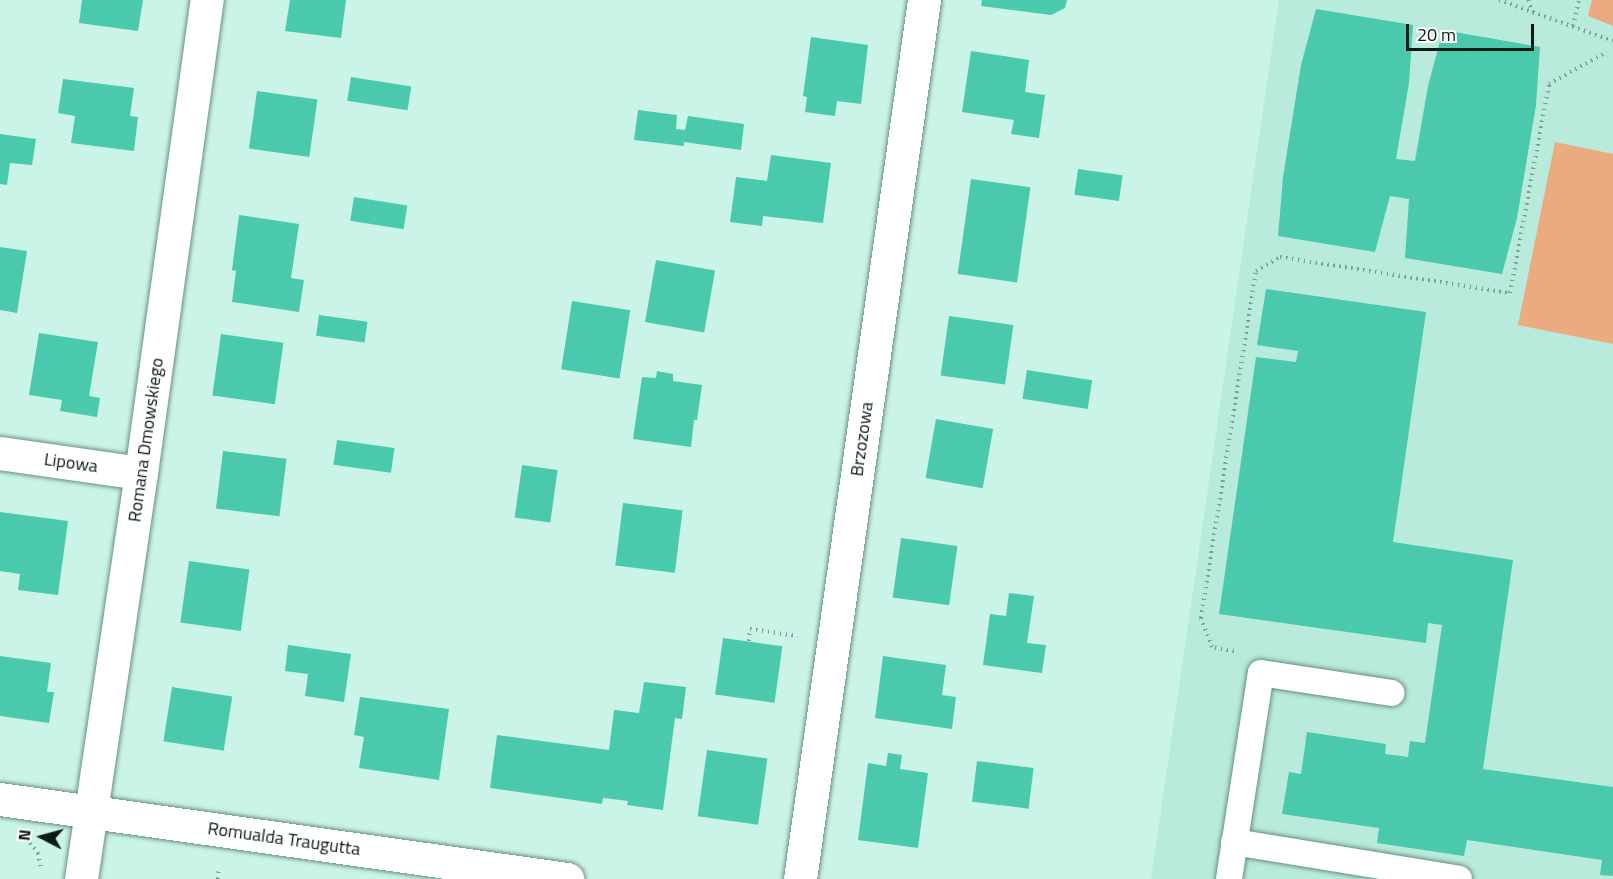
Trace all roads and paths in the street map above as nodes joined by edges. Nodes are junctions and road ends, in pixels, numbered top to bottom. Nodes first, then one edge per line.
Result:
1 (207, 0) edge
2 (924, 0) edge
3 (1499, 0) edge
4 (1528, 0) edge
5 (1580, 0) edge
6 (1533, 12) junction
7 (1573, 26) junction
8 (1613, 41) edge
9 (1606, 52) dead end
10 (0, 453) edge
11 (141, 473) junction
12 (805, 637) dead end
13 (749, 641) dead end
14 (1261, 673) junction
15 (1391, 693) dead end
16 (0, 799) edge
17 (92, 811) junction
18 (22, 835) dead end
19 (1234, 843) junction
20 (219, 870) dead end
21 (43, 879) edge
22 (81, 879) edge
23 (218, 879) edge
24 (567, 879) edge
25 (800, 879) edge
26 (1229, 879) edge
27 (1460, 879) edge

1 - 11 street, Romana Dmowskiego
2 - 25 street, Brzozowa
3 - 6 path
4 - 6 path
5 - 7 path
6 - 7 path
7 - 8 path
9 - 14 path
10 - 11 street, Lipowa
11 - 17 street, Romana Dmowskiego
12 - 13 path
14 - 15 lane
14 - 19 lane
16 - 17 street, Romualda Traugutta
17 - 22 street, Romana Dmowskiego
17 - 24 street, Romualda Traugutta
18 - 21 path
19 - 26 lane
19 - 27 lane
20 - 23 path

